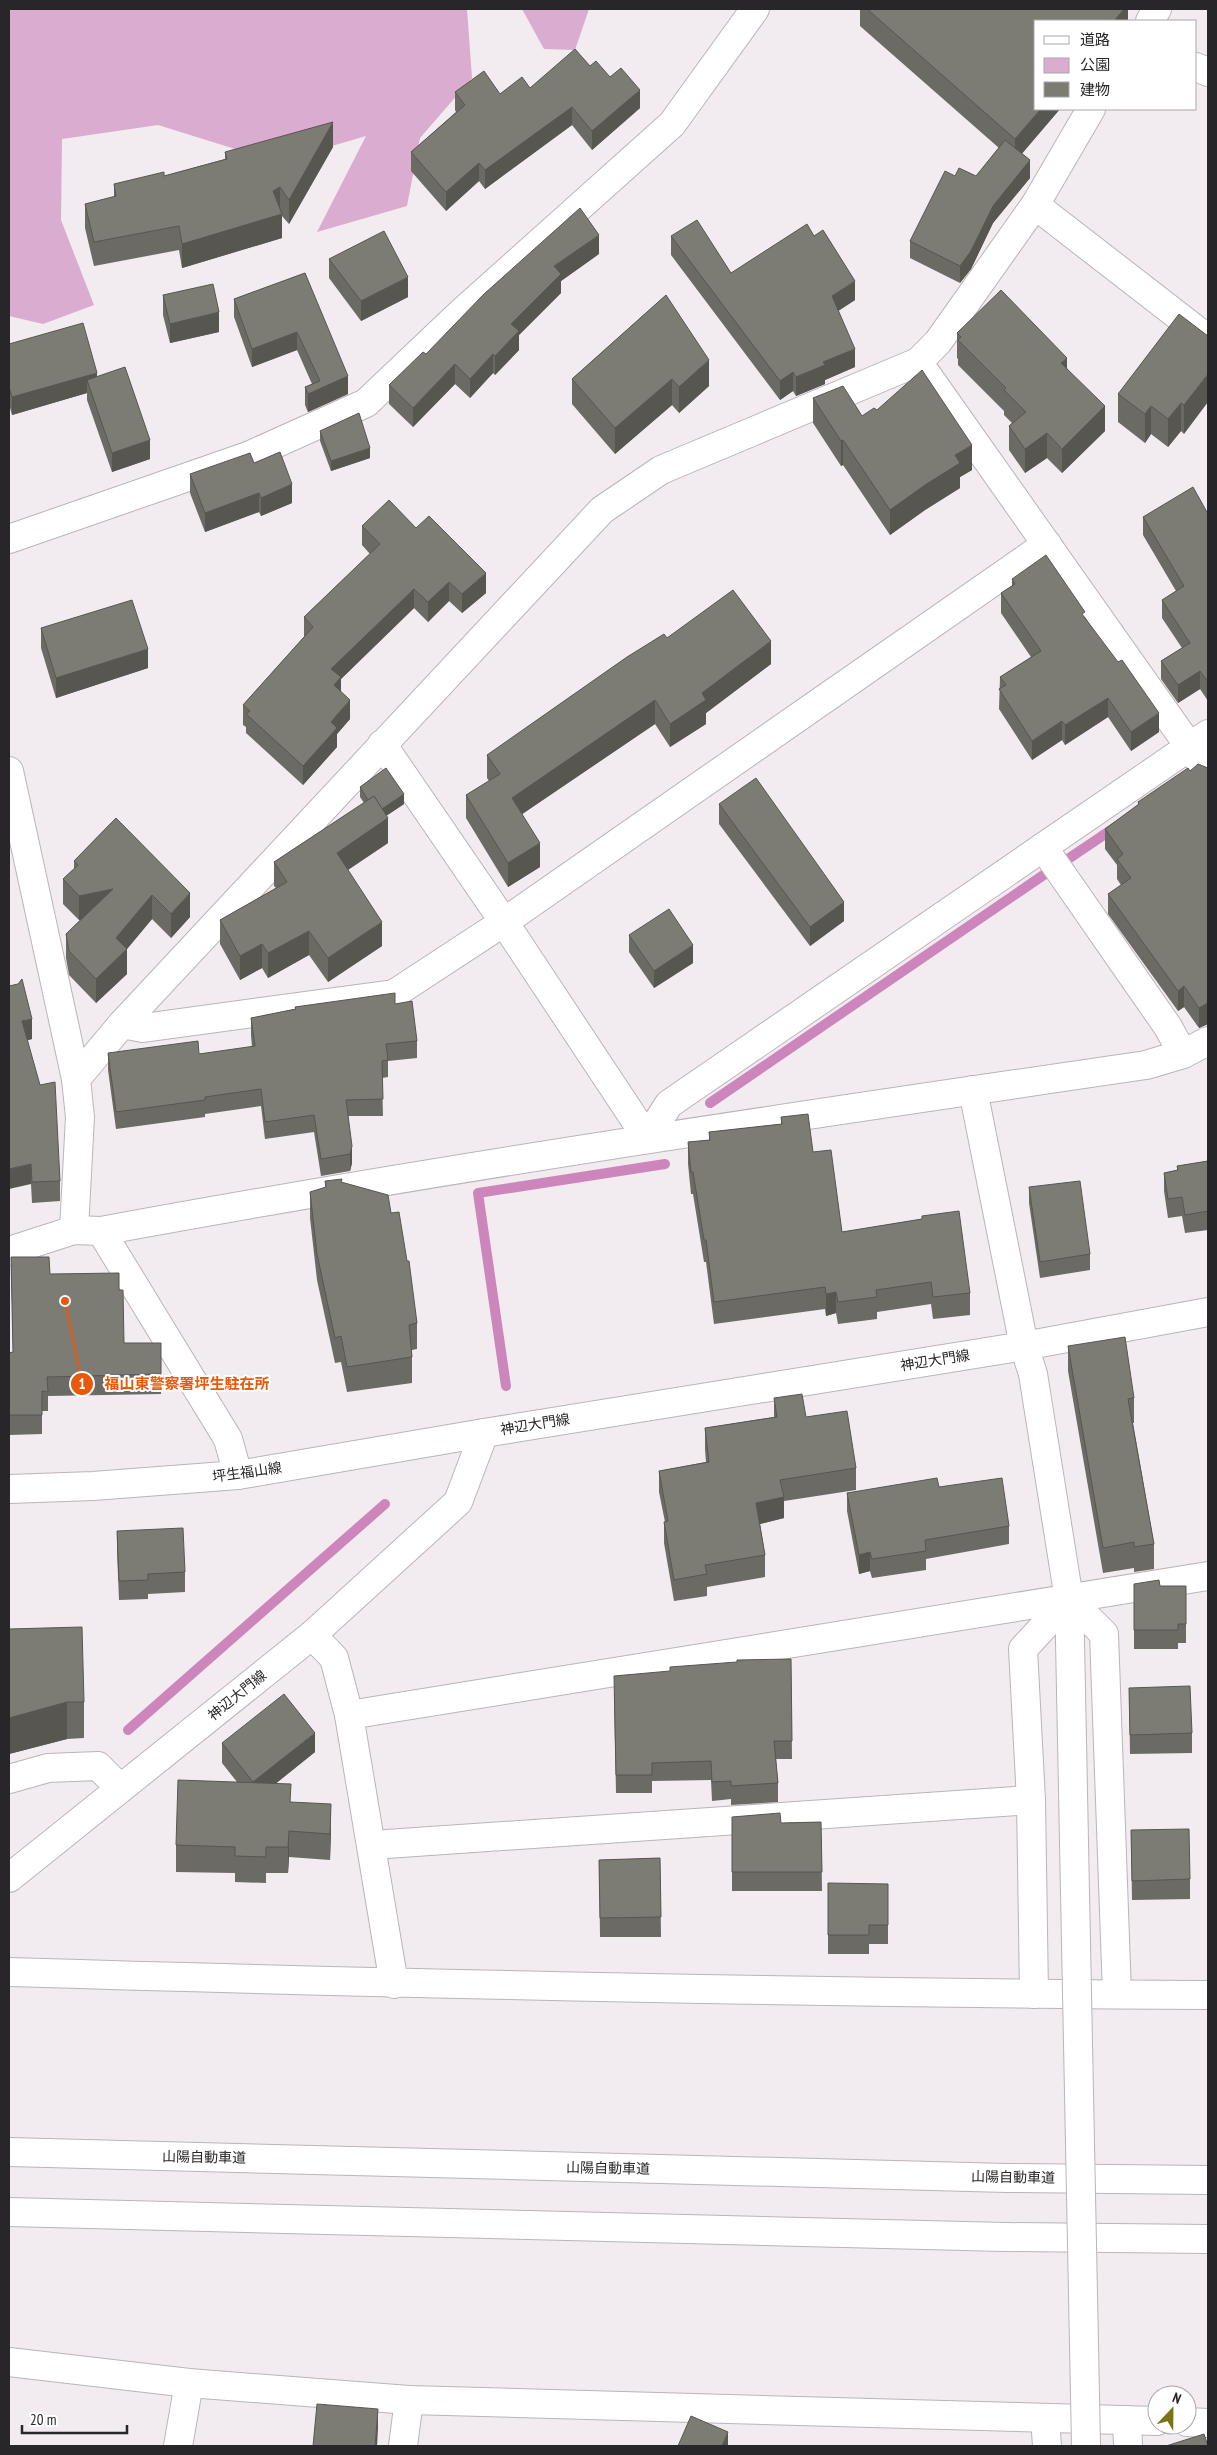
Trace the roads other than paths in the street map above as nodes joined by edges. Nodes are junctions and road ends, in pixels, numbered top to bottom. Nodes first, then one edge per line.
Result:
1 (755, 9) edge
2 (1157, 9) edge
3 (1151, 20) edge
4 (1091, 110) edge
5 (1035, 205) junction
6 (1208, 339) edge
7 (918, 362) junction
8 (9, 539) edge
9 (1047, 544) junction
10 (1199, 740) edge
11 (382, 744) junction
12 (9, 771) edge
13 (1208, 773) edge
14 (1043, 847) junction
15 (504, 922) junction
16 (122, 1024) junction
17 (1208, 1041) edge
18 (1183, 1054) junction
19 (76, 1079) junction
20 (973, 1090) junction
21 (647, 1138) junction
22 (74, 1230) junction
23 (101, 1231) junction
24 (9, 1251) edge
25 (1208, 1312) edge
26 (1024, 1346) junction
27 (484, 1433) junction
28 (238, 1475) junction
29 (9, 1489) edge
30 (1208, 1576) edge
31 (1069, 1600) junction
32 (312, 1635) junction
33 (349, 1716) junction
34 (9, 1778) edge
35 (120, 1788) junction
36 (1031, 1800) junction
37 (372, 1845) junction
38 (9, 1878) edge
39 (9, 1972) edge
40 (394, 1984) junction
41 (1034, 1994) junction
42 (1117, 1994) junction
43 (1208, 1994) edge
44 (9, 2152) edge
45 (1208, 2180) edge
46 (9, 2212) edge
47 (1208, 2239) edge
48 (9, 2362) edge
49 (189, 2383) junction
50 (409, 2400) junction
51 (1045, 2418) junction
52 (1147, 2425) edge
53 (1128, 2433) edge
54 (178, 2446) edge
55 (403, 2446) edge
56 (1047, 2446) edge
57 (1086, 2446) edge

1 - 8 main road
2 - 3 main road
4 - 5 main road
5 - 6 main road
5 - 7 main road
7 - 9 main road
7 - 11 main road
9 - 10 main road
9 - 15 main road
10 - 13 main road
10 - 14 main road
11 - 15 main road
11 - 16 main road
12 - 19 main road
14 - 18 main road
14 - 21 main road
15 - 16 main road
15 - 21 main road
16 - 19 main road
17 - 18 main road
18 - 20 main road
19 - 22 main road
20 - 21 main road
20 - 26 main road
21 - 23 main road
22 - 23 main road
22 - 24 main road
23 - 28 main road
25 - 26 main road, 神辺大門線
26 - 27 main road, 神辺大門線
26 - 31 main road
27 - 28 main road, 坪生福山線
27 - 32 main road, 神辺大門線
28 - 29 main road, 坪生福山線
30 - 31 main road
31 - 33 main road
31 - 36 main road
31 - 42 main road
31 - 57 main road, bridge
32 - 33 main road
32 - 35 main road, 神辺大門線
33 - 37 main road
34 - 35 main road
35 - 38 main road, 神辺大門線
36 - 37 main road
36 - 41 main road
37 - 40 main road
39 - 40 main road
40 - 41 main road
41 - 42 main road
42 - 43 main road
44 - 45 main road, 山陽自動車道
46 - 47 main road
48 - 49 main road
49 - 50 main road
49 - 54 main road
50 - 51 main road
50 - 55 main road
51 - 53 main road
51 - 56 main road
52 - 53 main road

